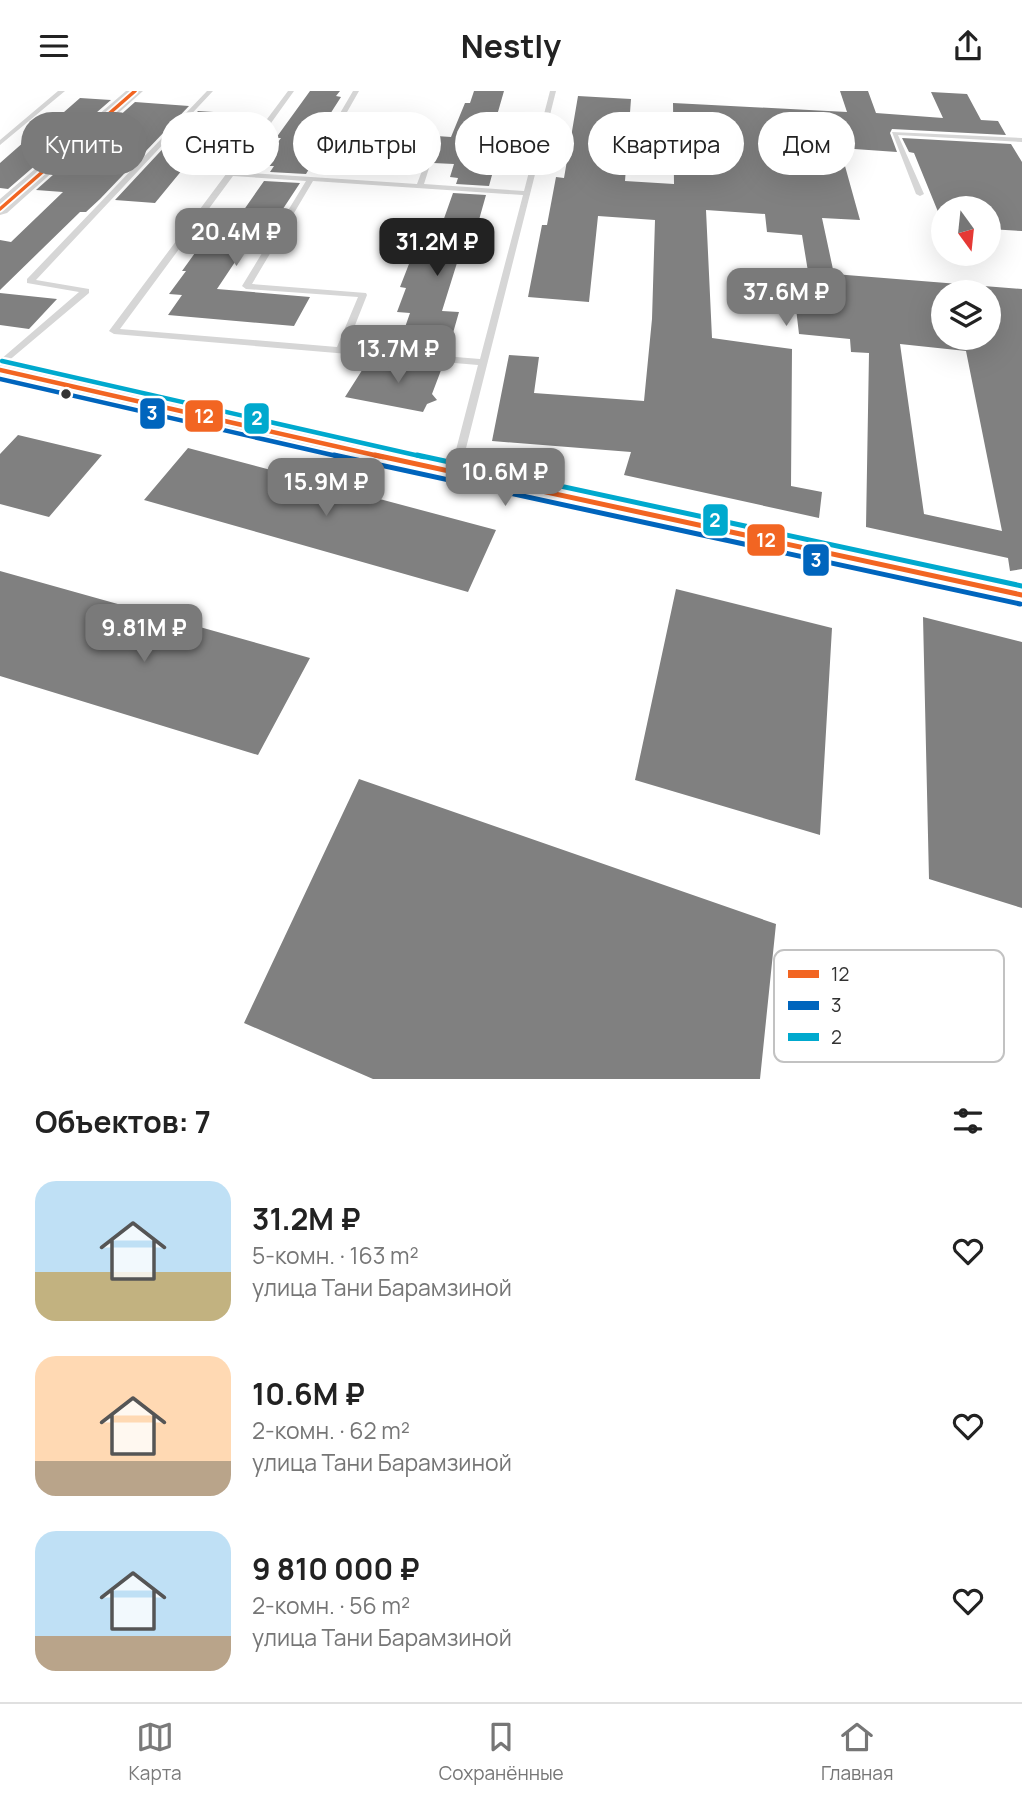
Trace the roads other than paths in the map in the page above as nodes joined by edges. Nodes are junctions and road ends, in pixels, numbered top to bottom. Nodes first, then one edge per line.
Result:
1 (62, 91) edge
2 (135, 91) edge
3 (209, 91) edge
4 (291, 91) edge
5 (356, 91) edge
6 (553, 91) edge
7 (276, 112) edge
8 (1022, 140) edge
9 (0, 143) edge
10 (229, 175) edge
11 (246, 175) edge
12 (310, 179) junction
13 (420, 186) junction
14 (526, 193) junction
15 (920, 194) dead end
16 (0, 209) edge
17 (340, 350) junction
18 (482, 362) junction
19 (0, 367) edge
20 (455, 473) junction
21 (1022, 595) edge

1 - 9 lane
2 - 16 street
3 - 19 lane
4 - 7 lane
5 - 13 lane
6 - 14 lane
8 - 15 lane
10 - 17 lane
11 - 12 lane
12 - 13 lane
12 - 17 lane
13 - 14 lane
14 - 18 lane
17 - 18 lane
18 - 20 lane
19 - 20 street
20 - 21 street

